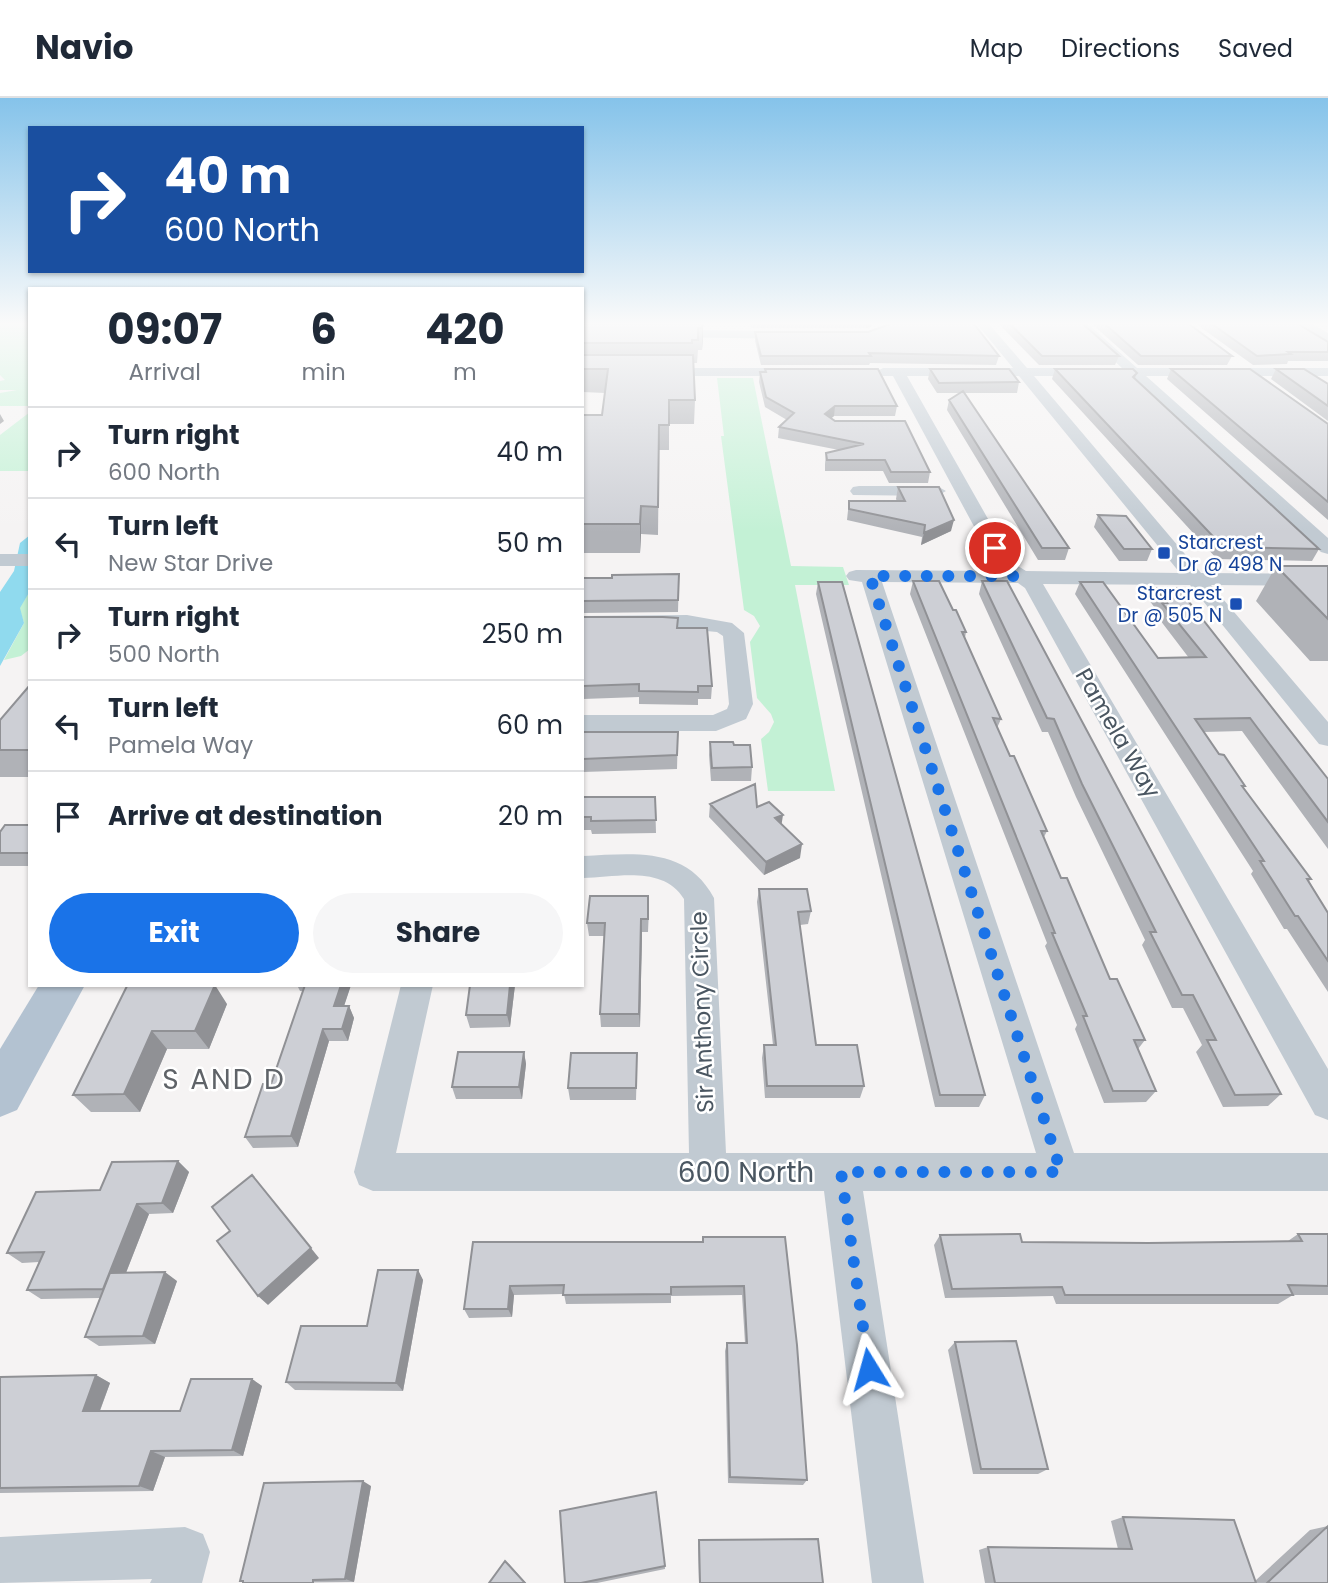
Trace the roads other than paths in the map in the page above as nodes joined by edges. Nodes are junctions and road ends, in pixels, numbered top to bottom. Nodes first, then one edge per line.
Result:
1 (907, 393) edge
2 (1042, 393) edge
3 (1157, 393) edge
4 (859, 491) dead end
5 (963, 491) junction
6 (1328, 548) edge
7 (0, 560) edge
8 (28, 560) edge
9 (1021, 576) junction
10 (1197, 580) junction
11 (1328, 580) edge
12 (584, 622) edge
13 (584, 723) edge
14 (1328, 738) edge
15 (584, 867) edge
16 (62, 987) edge
17 (417, 987) edge
18 (0, 1094) edge
19 (1328, 1103) edge
20 (708, 1172) junction
21 (841, 1172) junction
22 (1061, 1172) junction
23 (1328, 1172) edge
24 (17, 1569) edge
25 (180, 1570) edge
26 (898, 1583) edge

1 - 5 street, Pamela Way
2 - 10 street
3 - 6 street
4 - 5 street
5 - 9 street, Pamela Way
7 - 8 street
9 - 10 street
9 - 19 street, Pamela Way
9 - 22 street
10 - 11 street
10 - 14 street
12 - 13 street
15 - 20 street, Sir Anthony Circle
16 - 18 main road
17 - 20 street, 600 North
20 - 21 street, 600 North
21 - 22 street, 600 North
21 - 26 street
22 - 23 street, 600 North
24 - 25 street

